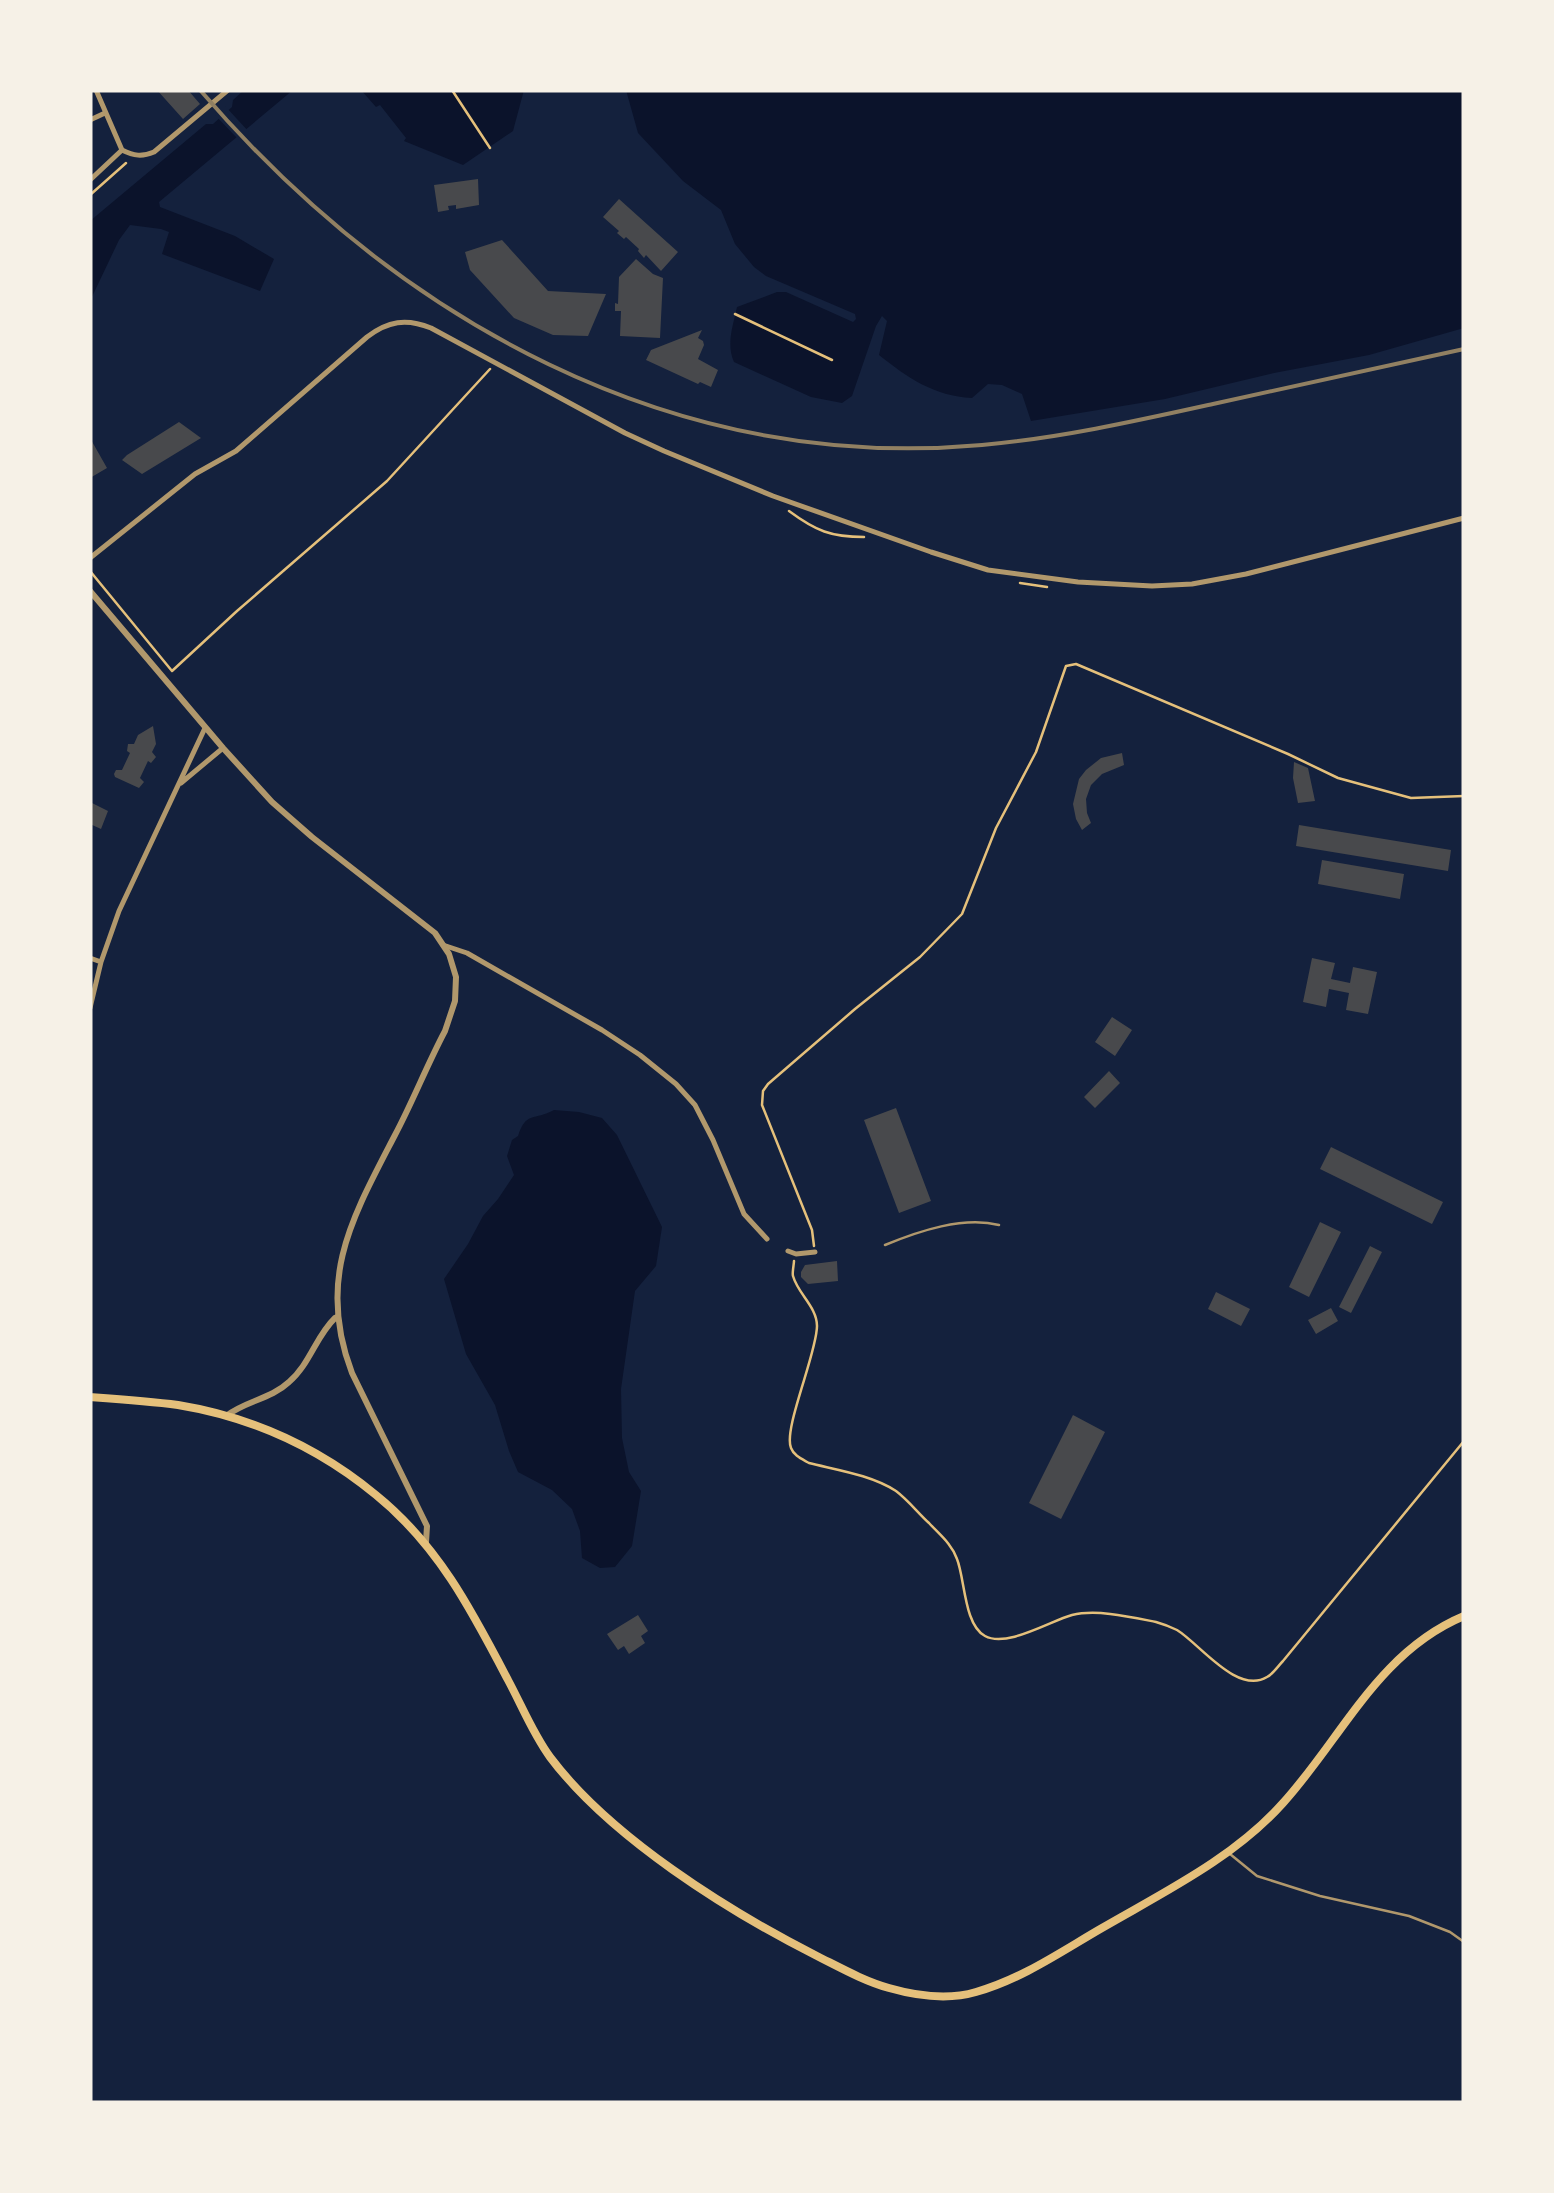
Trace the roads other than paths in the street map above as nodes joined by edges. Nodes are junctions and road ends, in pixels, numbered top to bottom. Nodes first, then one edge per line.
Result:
1 (96, 90) edge
2 (228, 90) edge
3 (105, 113) junction
4 (90, 120) edge
5 (122, 150) junction
6 (90, 180) edge
7 (1464, 518) edge
8 (90, 558) edge
9 (90, 591) edge
10 (205, 728) junction
11 (222, 748) junction
12 (178, 785) junction
13 (443, 945) junction
14 (90, 958) edge
15 (101, 962) junction
16 (90, 1008) edge
17 (999, 1225) dead end
18 (766, 1239) dead end
19 (885, 1245) dead end
20 (792, 1252) road end
21 (815, 1252) road end
22 (336, 1317) junction
23 (90, 1396) edge
24 (226, 1416) junction
25 (426, 1542) junction
26 (1464, 1616) edge
27 (1227, 1852) junction
28 (1464, 1942) edge

1 - 3 street
2 - 5 street
3 - 4 street
3 - 5 street
5 - 6 street
7 - 8 street
9 - 10 street
10 - 11 street
10 - 12 street
11 - 12 street
11 - 13 street
12 - 15 street
13 - 18 street
13 - 22 street
14 - 15 street
15 - 16 street
17 - 19 lane
20 - 21 street
22 - 24 street
22 - 25 street
23 - 24 main road
24 - 25 main road
25 - 27 main road
26 - 27 main road
27 - 28 lane

